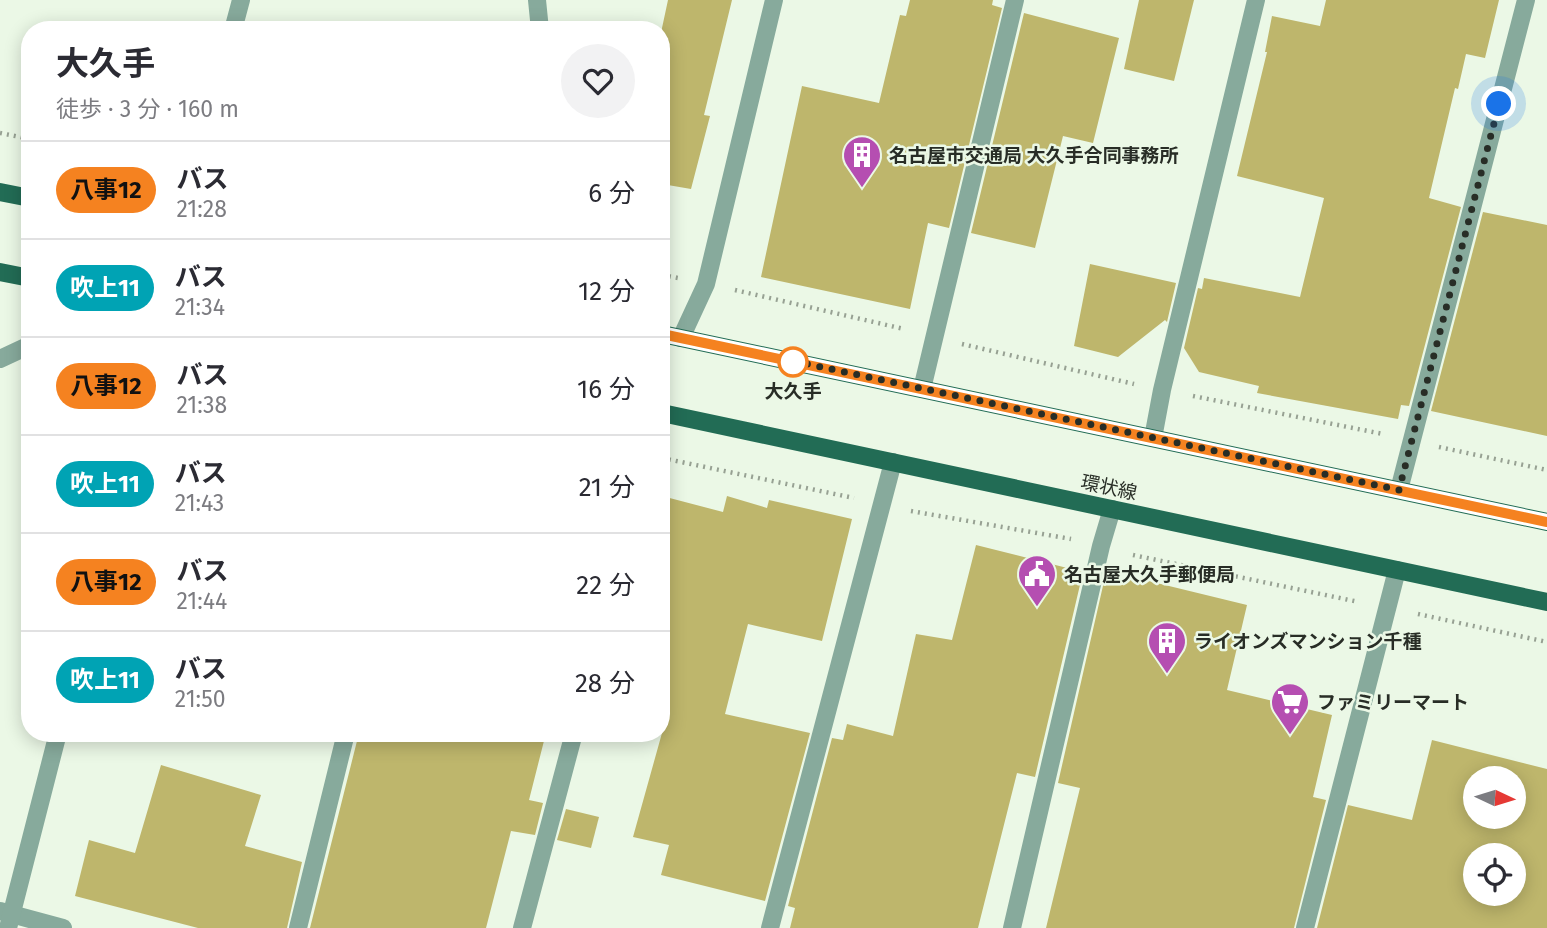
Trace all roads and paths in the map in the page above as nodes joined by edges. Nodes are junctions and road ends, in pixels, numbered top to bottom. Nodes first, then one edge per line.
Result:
1 (241, 0) edge
2 (537, 0) edge
3 (774, 0) edge
4 (1015, 0) edge
5 (1256, 0) edge
6 (1526, 0) edge
7 (235, 21) edge
8 (539, 21) edge
9 (0, 133) edge
10 (21, 137) edge
11 (0, 192) edge
12 (21, 196) edge
13 (0, 272) edge
14 (21, 276) edge
15 (728, 289) dead end
16 (906, 330) dead end
17 (670, 336) edge
18 (681, 338) junction
19 (954, 342) dead end
20 (21, 349) edge
21 (0, 359) edge
22 (1135, 384) dead end
23 (922, 389) junction
24 (1185, 395) dead end
25 (670, 415) edge
26 (1392, 436) dead end
27 (1153, 438) junction
28 (1432, 445) dead end
29 (670, 460) edge
30 (893, 462) junction
31 (1547, 470) edge
32 (1399, 490) junction
33 (858, 499) dead end
34 (1112, 509) junction
35 (909, 510) dead end
36 (1547, 522) edge
37 (1082, 541) dead end
38 (1133, 555) dead end
39 (1397, 570) junction
40 (1547, 602) edge
41 (1370, 604) dead end
42 (1409, 612) dead end
43 (1547, 642) edge
44 (55, 742) edge
45 (344, 742) edge
46 (572, 742) edge
47 (6, 918) edge
48 (63, 928) edge
49 (298, 928) edge
50 (522, 928) edge
51 (769, 928) edge
52 (1012, 928) edge
53 (1305, 928) edge

1 - 7 street
2 - 8 street
3 - 18 street
4 - 23 street
5 - 27 street
6 - 32 street
9 - 10 path
11 - 12 main road
13 - 14 main road
15 - 16 path
17 - 18 main road
18 - 23 main road
19 - 22 path
20 - 21 street
23 - 27 main road
24 - 26 path
25 - 30 main road, 環状線
27 - 32 main road
28 - 31 path
29 - 33 path
30 - 34 main road, 環状線
30 - 51 street
32 - 36 main road
34 - 39 main road, 環状線
34 - 52 street
35 - 37 path
38 - 41 path
39 - 40 main road, 環状線
39 - 53 street
42 - 43 path
44 - 47 street
45 - 49 street
46 - 50 street
47 - 48 street

